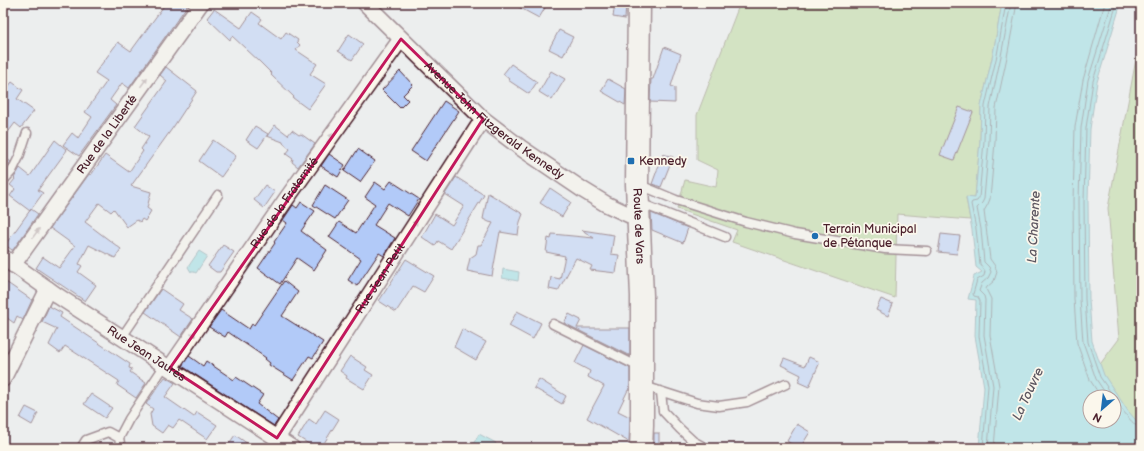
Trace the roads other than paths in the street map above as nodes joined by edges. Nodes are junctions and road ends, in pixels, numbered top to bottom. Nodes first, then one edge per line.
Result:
1 (201, 3) edge
2 (364, 3) edge
3 (639, 3) edge
4 (401, 39) junction
5 (483, 119) junction
6 (27, 133) dead end
7 (3, 181) edge
8 (218, 195) dead end
9 (638, 202) junction
10 (725, 237) dead end
11 (928, 252) dead end
12 (8, 261) edge
13 (48, 289) junction
14 (553, 324) dead end
15 (122, 337) junction
16 (167, 367) junction
17 (3, 378) edge
18 (648, 382) junction
19 (786, 384) dead end
20 (119, 438) junction
21 (286, 445) edge
22 (81, 448) edge
23 (121, 448) edge
24 (641, 448) edge
25 (706, 448) edge

12 -> 1 street, Rue de la Liberté
2 - 4 street, Avenue John Fitzgerald Kennedy
3 - 9 main road, Route de Vars
4 - 5 street, Avenue John Fitzgerald Kennedy
16 -> 4 street, Rue de la Fraternité
5 - 9 street, Avenue John Fitzgerald Kennedy
21 -> 5 street, Rue Jean-Petit
6 - 7 lane
8 - 15 lane
9 - 10 lane
9 - 11 lane
9 - 18 main road, Route de Vars
12 - 13 street, Rue Jean Jaurès
13 - 15 street, Rue Jean Jaurès
13 - 17 street
14 - 18 lane
15 - 16 street, Rue Jean Jaurès
16 - 20 lane
16 - 21 street, Rue Jean Jaurès
18 - 19 lane
18 - 24 main road, Route de Vars
18 - 25 lane
20 - 22 lane
20 - 23 lane

